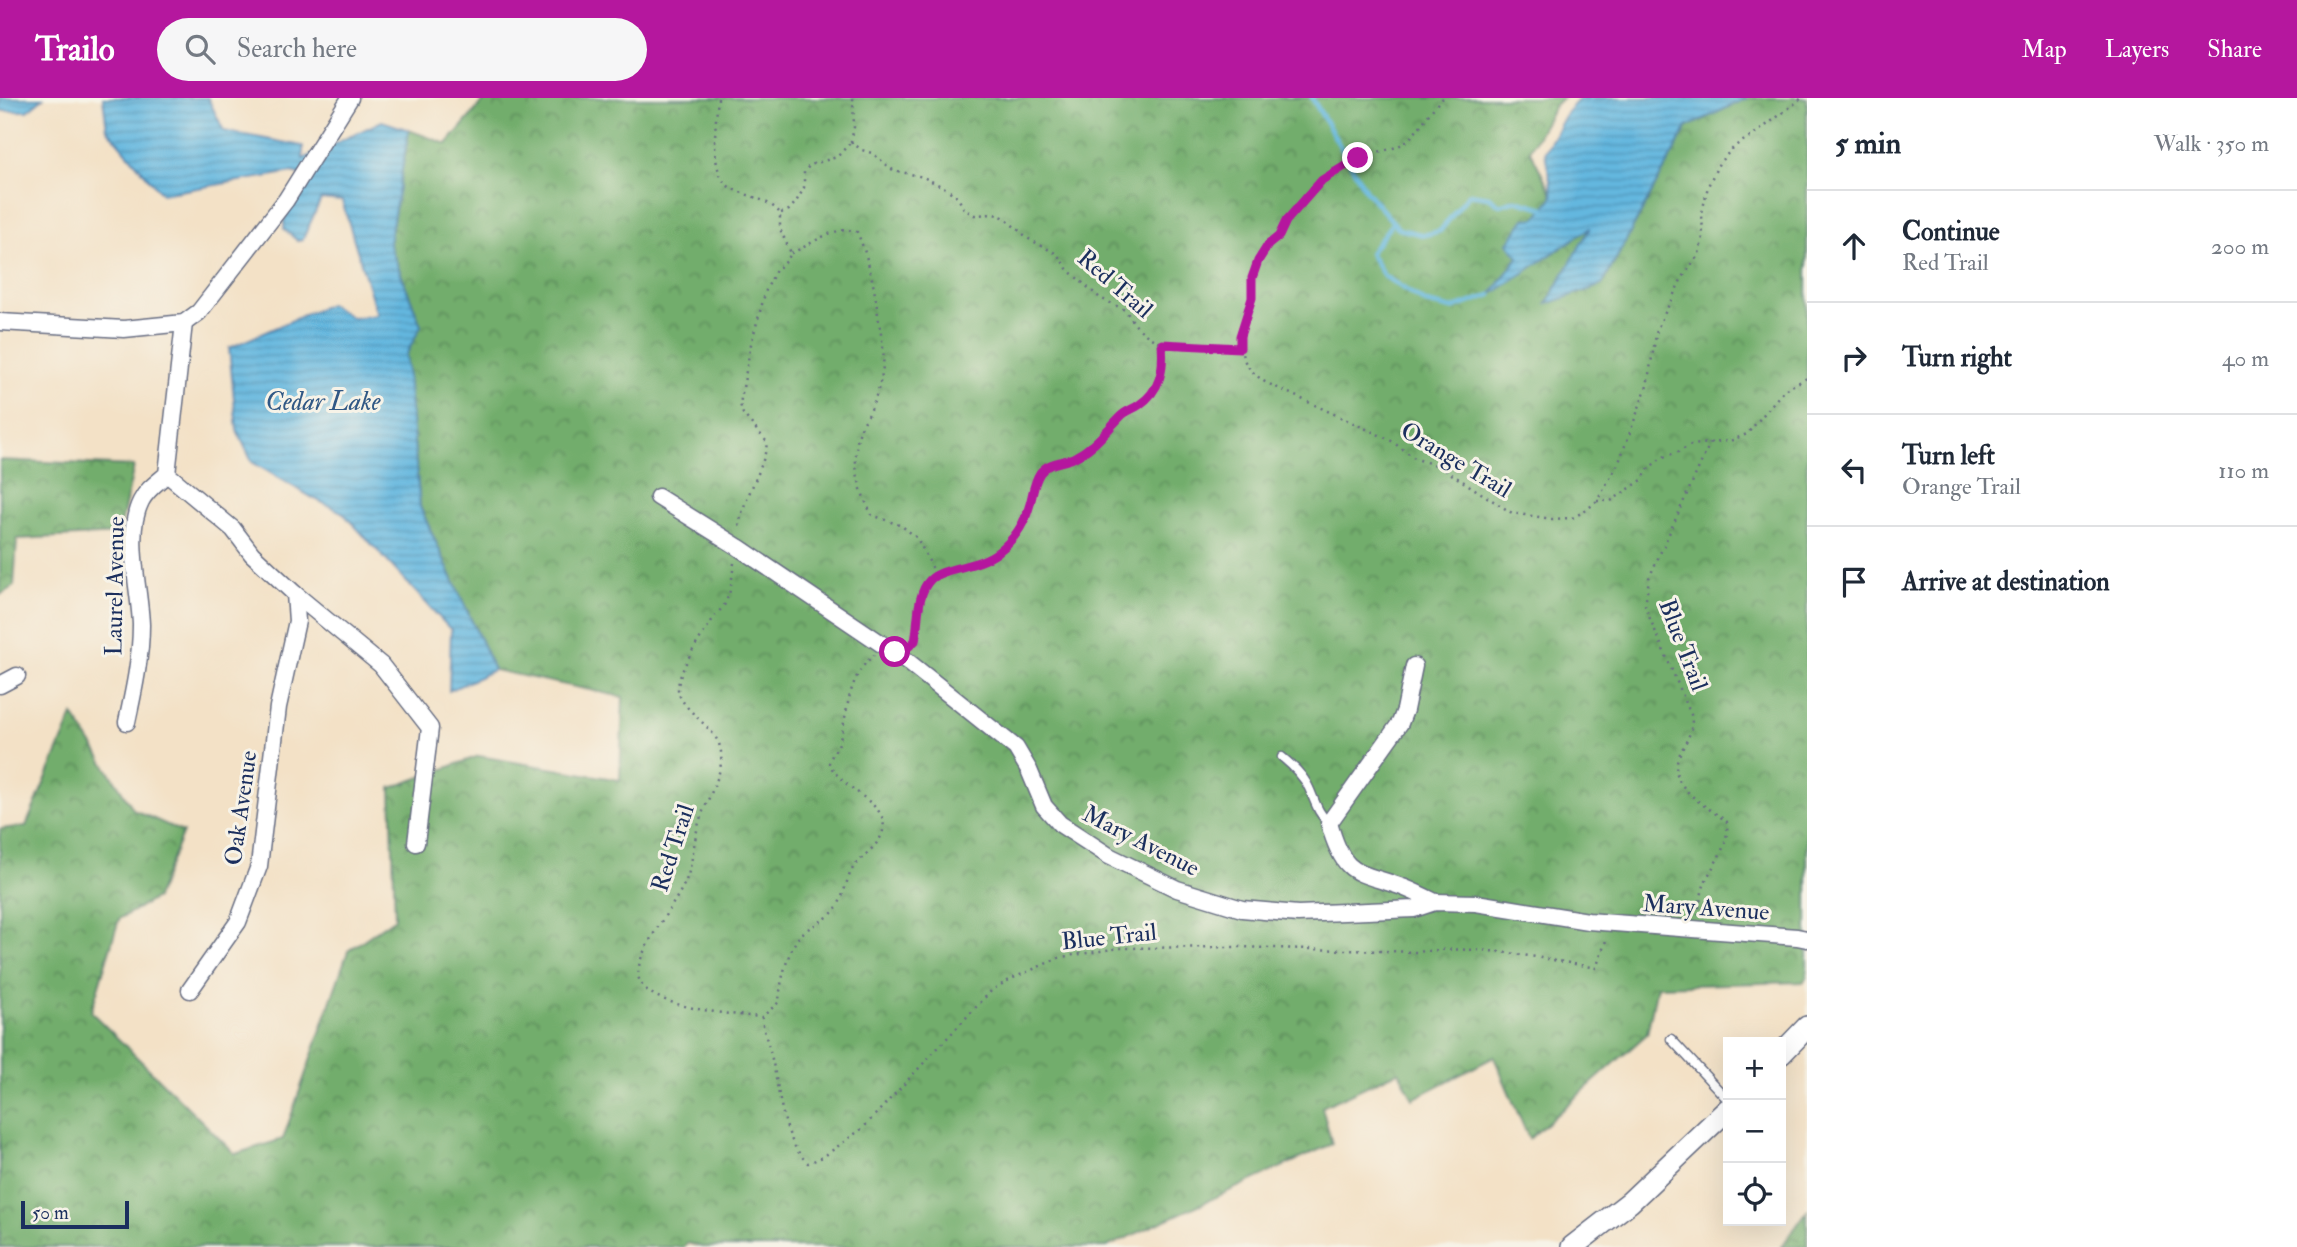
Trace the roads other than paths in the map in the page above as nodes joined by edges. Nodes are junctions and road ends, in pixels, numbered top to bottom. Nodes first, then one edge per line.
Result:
1 (351, 98) edge
2 (0, 322) edge
3 (184, 323) junction
4 (168, 468) junction
5 (658, 497) dead end
6 (295, 594) junction
7 (1414, 666) dead end
8 (17, 676) dead end
9 (0, 685) edge
10 (127, 722) dead end
11 (1282, 757) dead end
12 (1329, 823) junction
13 (416, 843) dead end
14 (1435, 902) junction
15 (1807, 939) edge
16 (190, 990) dead end
17 (1807, 1027) edge
18 (1671, 1039) dead end
19 (1786, 1049) edge
20 (1723, 1095) edge
21 (1723, 1114) edge
22 (1572, 1247) edge

1 - 3 street
2 - 3 street
3 - 4 street
4 - 6 street
4 - 10 street, Laurel Avenue
5 - 14 street, Mary Avenue
6 - 13 street
6 - 16 street, Oak Avenue
7 - 12 street
8 - 9 street
11 - 12 lane
12 - 14 street
14 - 15 street, Mary Avenue
17 - 19 street
18 - 20 lane
21 - 22 street

